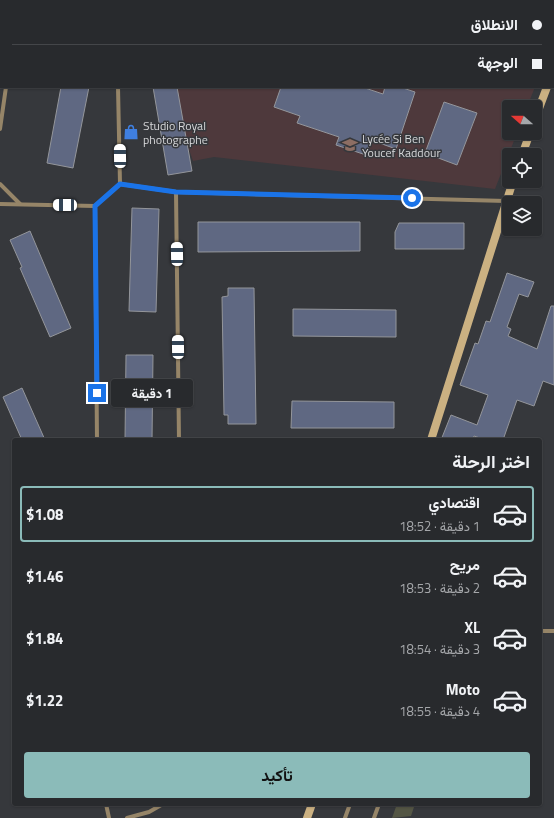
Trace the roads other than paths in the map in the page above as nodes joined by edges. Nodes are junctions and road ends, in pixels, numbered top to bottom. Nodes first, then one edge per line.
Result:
1 (6, 88) edge
2 (118, 88) edge
3 (547, 88) edge
4 (542, 100) edge
5 (0, 129) edge
6 (0, 184) edge
7 (120, 184) junction
8 (176, 192) junction
9 (502, 201) edge
10 (0, 204) edge
11 (20, 204) junction
12 (95, 206) junction
13 (502, 214) edge
14 (97, 438) edge
15 (179, 438) edge
16 (432, 438) edge
17 (542, 631) edge
18 (554, 631) edge
19 (106, 806) edge
20 (159, 806) edge
21 (311, 806) edge
22 (349, 806) edge
23 (378, 806) edge
24 (109, 818) edge
25 (127, 818) edge
26 (307, 818) edge
27 (346, 818) edge
28 (374, 818) edge

1 - 5 street
2 - 7 street
3 - 4 main road
6 - 11 street
7 - 8 street
7 - 12 street
8 - 9 street
8 - 15 street
10 - 11 street
11 - 12 street
12 - 14 street
13 - 16 main road
17 - 18 street
19 - 24 street
20 - 25 street
21 - 26 main road
22 - 27 street
23 - 28 street

